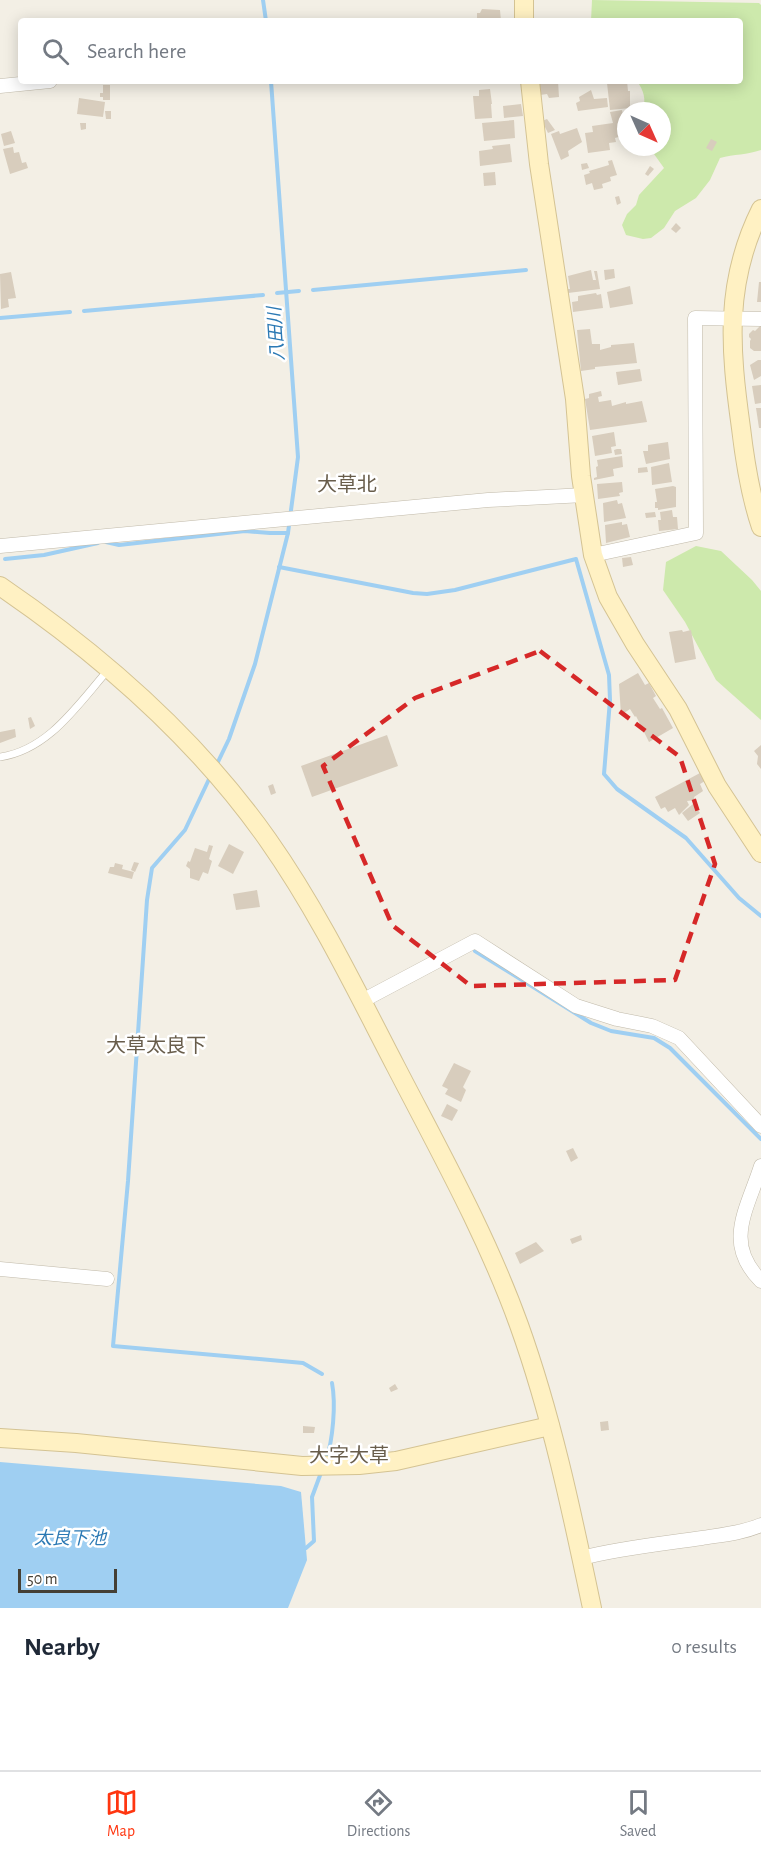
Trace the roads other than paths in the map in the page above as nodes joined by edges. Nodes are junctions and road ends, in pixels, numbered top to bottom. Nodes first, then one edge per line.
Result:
1 (524, 0) edge
2 (524, 18) edge
3 (20, 84) edge
4 (530, 84) edge
5 (0, 86) edge
6 (761, 209) edge
7 (731, 319) junction
8 (761, 319) edge
9 (585, 495) junction
10 (761, 527) edge
11 (0, 546) edge
12 (593, 555) junction
13 (0, 586) edge
14 (109, 669) junction
15 (0, 757) edge
16 (761, 853) edge
17 (362, 1001) junction
18 (761, 1126) edge
19 (761, 1166) edge
20 (0, 1269) edge
21 (107, 1279) dead end
22 (761, 1281) edge
23 (550, 1426) junction
24 (0, 1438) edge
25 (761, 1525) edge
26 (581, 1558) junction
27 (592, 1608) edge

1 - 2 street
3 - 5 street
4 - 9 street
6 - 7 street
7 - 8 street
7 - 10 street
7 - 12 street
9 - 11 street
9 - 12 street
12 - 16 street
13 - 14 street
14 - 15 lane
14 - 17 street
17 - 18 street
17 - 23 street
19 - 22 street
20 - 21 street
23 - 24 street
23 - 26 street
25 - 26 street
26 - 27 street

